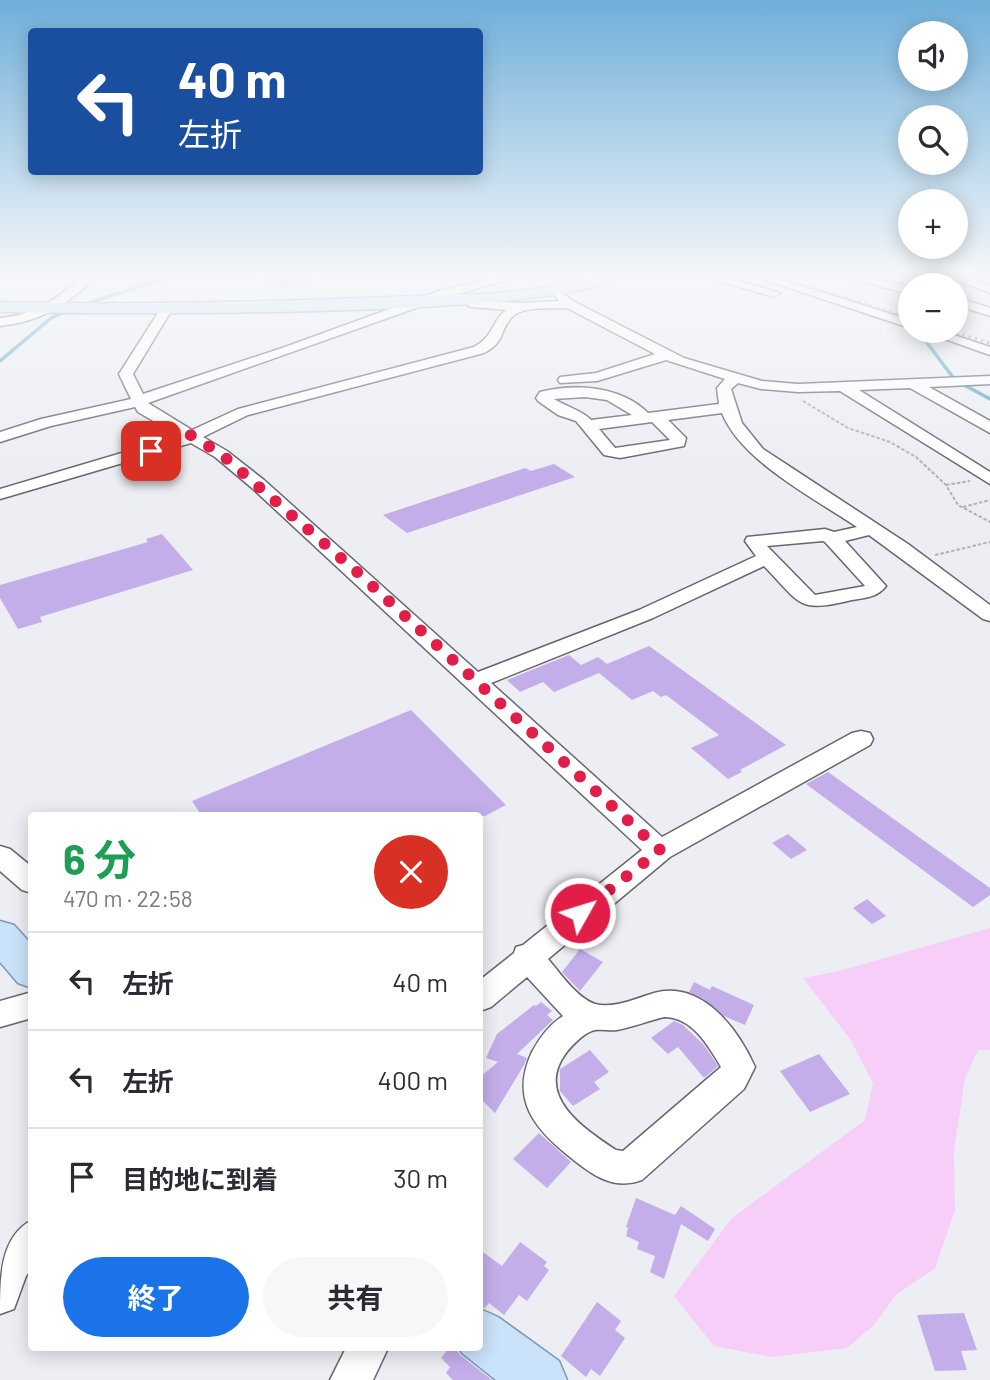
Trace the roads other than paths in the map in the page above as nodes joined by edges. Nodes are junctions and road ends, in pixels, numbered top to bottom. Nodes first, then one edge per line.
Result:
1 (147, 339) edge
2 (319, 339) edge
3 (495, 339) edge
4 (637, 339) edge
5 (966, 343) edge
6 (990, 351) edge
7 (667, 355) junction
8 (735, 378) junction
9 (551, 380) dead end
10 (990, 380) edge
11 (912, 383) junction
12 (572, 386) junction
13 (844, 386) junction
14 (139, 402) junction
15 (726, 408) junction
16 (649, 417) junction
17 (590, 425) junction
18 (990, 428) edge
19 (191, 435) junction
20 (0, 437) edge
21 (989, 478) edge
22 (0, 494) edge
23 (871, 528) junction
24 (832, 538) junction
25 (767, 558) junction
26 (990, 614) edge
27 (475, 681) junction
28 (861, 740) dead end
29 (660, 850) junction
30 (0, 856) edge
31 (28, 880) edge
32 (0, 936) edge
33 (527, 956) junction
34 (28, 968) edge
35 (483, 995) edge
36 (28, 1006) edge
37 (0, 1014) edge
38 (591, 1016) junction
39 (28, 1243) edge
40 (0, 1295) edge
41 (483, 1337) edge
42 (366, 1351) edge
43 (351, 1380) edge
44 (540, 1380) edge

1 - 14 street
2 - 14 street
3 - 19 street
4 - 7 street
5 - 6 street
7 - 8 street
7 - 12 street
8 - 13 street
8 - 15 street
9 - 12 street
10 - 11 street
11 - 13 street
11 - 18 street
12 - 16 street
12 - 17 street
13 - 21 street
14 - 19 street
14 - 20 street
15 - 16 street
15 - 23 street
16 - 17 street
16 - 17 street
19 - 22 street
19 - 27 street
23 - 24 street
23 - 26 street
24 - 25 street
24 - 25 street
25 - 27 street
27 - 29 street
28 - 29 street
29 - 33 street
30 - 31 street
32 - 34 main road
33 - 35 street
33 - 38 street
36 - 37 street
38 - 38 street
39 - 40 street
41 - 44 main road
42 - 43 street

